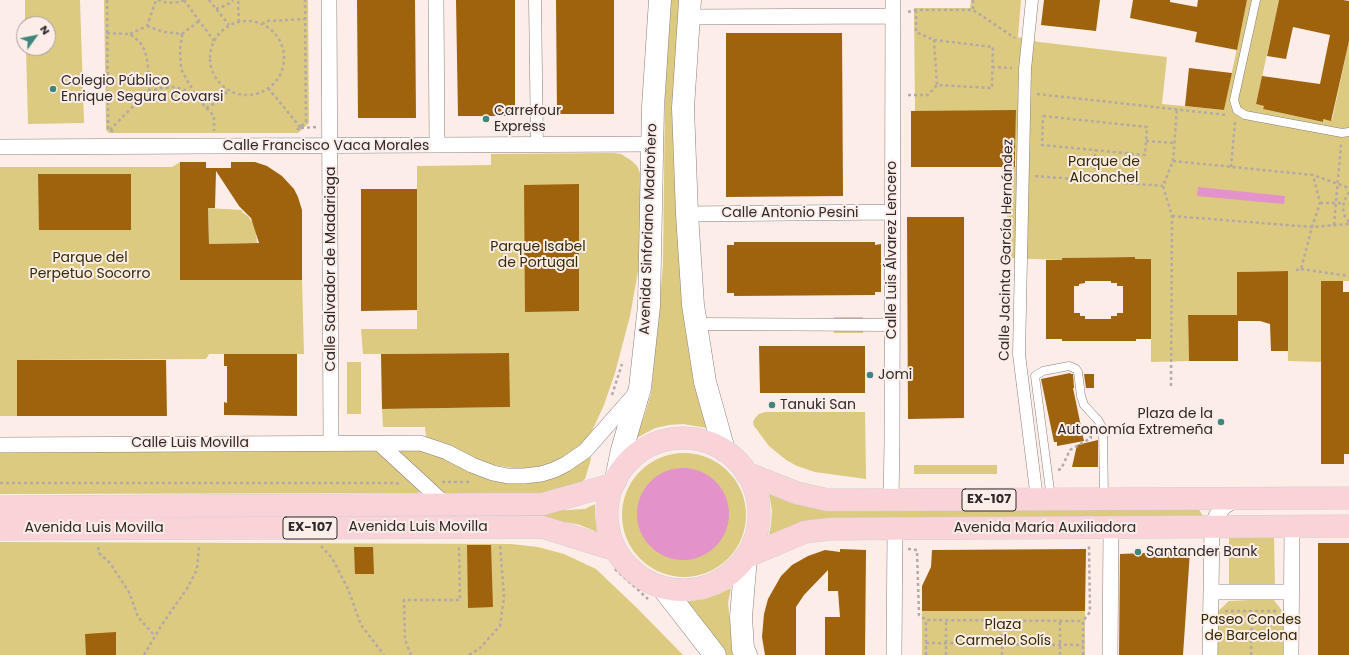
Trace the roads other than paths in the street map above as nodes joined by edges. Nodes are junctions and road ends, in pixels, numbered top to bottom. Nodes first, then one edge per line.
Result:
1 (330, 0) edge
2 (436, 0) edge
3 (536, 0) edge
4 (660, 0) edge
5 (893, 0) edge
6 (1032, 0) edge
7 (1256, 0) edge
8 (689, 8) edge
9 (893, 16) junction
10 (1345, 133) edge
11 (653, 144) junction
12 (437, 145) junction
13 (537, 145) junction
14 (330, 146) junction
15 (0, 147) edge
16 (892, 212) junction
17 (687, 214) junction
18 (696, 324) junction
19 (892, 325) junction
20 (640, 388) junction
21 (331, 443) junction
22 (380, 444) junction
23 (0, 445) edge
24 (724, 450) junction
25 (746, 473) junction
26 (615, 482) junction
27 (432, 493) junction
28 (1349, 498) edge
29 (1044, 499) junction
30 (1104, 499) junction
31 (1237, 499) junction
32 (891, 500) junction
33 (0, 507) edge
34 (1349, 526) edge
35 (1212, 527) junction
36 (1292, 527) junction
37 (0, 529) edge
38 (1111, 535) junction
39 (895, 539) junction
40 (616, 550) junction
41 (746, 557) junction
42 (663, 588) junction
43 (1211, 592) junction
44 (1292, 592) junction
45 (715, 655) edge
46 (746, 655) edge
47 (894, 655) edge
48 (1110, 655) edge
49 (1210, 655) edge
50 (1291, 655) edge

1 - 14 street, Calle Salvador de Madariaga
2 - 12 street
3 - 13 street
4 - 11 main road, Avenida Sinforiano Madroñero
5 - 9 street, Calle Luis Álvarez Lencero
6 - 29 street, Calle Jacinta García Hernández
7 - 10 lane
8 - 9 street
8 - 17 main road
9 - 16 street, Calle Luis Álvarez Lencero
11 - 13 street, Calle Francisco Vaca Morales
11 - 20 main road, Avenida Sinforiano Madroñero
12 - 13 street, Calle Francisco Vaca Morales
12 - 14 street, Calle Francisco Vaca Morales
14 - 15 street, Calle Francisco Vaca Morales
14 - 21 street, Calle Salvador de Madariaga
16 - 17 street, Calle Antonio Pesini
16 - 19 street, Calle Luis Álvarez Lencero
17 - 18 main road
18 - 19 street
18 - 24 main road
19 - 32 street, Calle Luis Álvarez Lencero
20 - 22 street, Calle Luis Movilla
20 - 26 main road, Avenida Sinforiano Madroñero
21 - 22 street, Calle Luis Movilla
21 - 23 street, Calle Luis Movilla
22 - 27 street
24 - 25 main road, EX-107
24 - 26 main road, EX-107
25 - 32 main road, Avenida María Auxiliadora / EX-107
25 - 41 main road, EX-107
26 - 27 main road, Avenida Luis Movilla / EX-107
26 - 40 main road, EX-107
27 - 33 main road, Avenida Luis Movilla / EX-107
28 - 31 main road, Avenida María Auxiliadora / EX-107
29 - 30 main road, Avenida María Auxiliadora / EX-107
29 - 30 lane
29 - 32 main road, Avenida María Auxiliadora / EX-107
30 - 31 main road, Avenida María Auxiliadora / EX-107
31 - 35 street
34 - 36 main road, Avenida María Auxiliadora / EX-107
35 - 36 main road, Avenida María Auxiliadora / EX-107
35 - 38 main road, Avenida María Auxiliadora / EX-107
35 - 43 street
36 - 44 street
37 - 40 main road, Avenida Luis Movilla / EX-107
38 - 39 main road, Avenida María Auxiliadora / EX-107
38 - 48 street
39 - 41 main road, Avenida María Auxiliadora / EX-107
39 - 47 street
40 - 42 main road, EX-107
41 - 42 main road, EX-107
41 - 46 main road
42 - 45 main road
43 - 44 street
43 - 49 street
44 - 50 street

